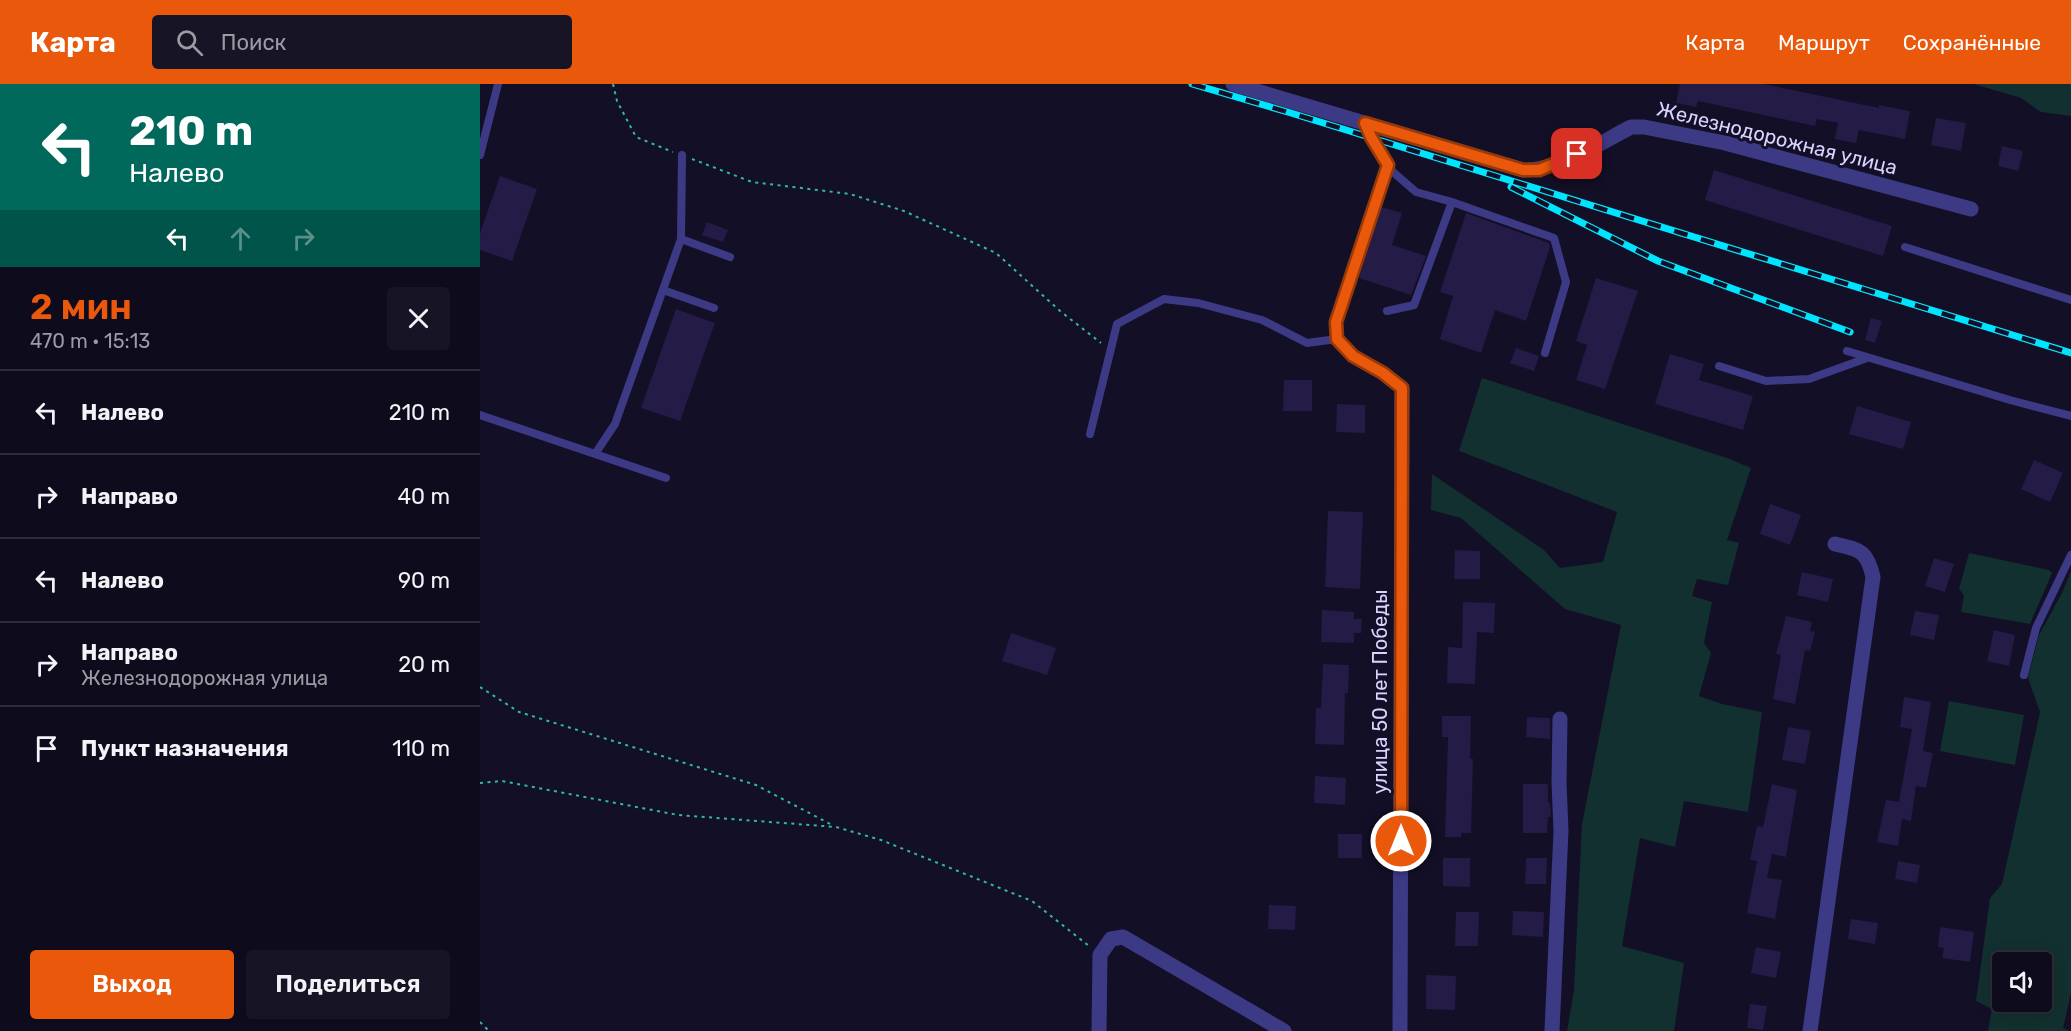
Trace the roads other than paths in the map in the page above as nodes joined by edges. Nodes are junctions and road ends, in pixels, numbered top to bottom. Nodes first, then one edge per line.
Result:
1 (498, 84) edge
2 (1233, 84) edge
3 (1365, 123) junction
4 (480, 155) edge
5 (682, 155) road end
6 (1388, 165) junction
7 (1452, 202) junction
8 (1971, 209) dead end
9 (681, 239) junction
10 (1905, 247) dead end
11 (730, 257) dead end
12 (663, 290) junction
13 (2071, 300) edge
14 (714, 308) dead end
15 (1387, 311) dead end
16 (1337, 339) junction
17 (1847, 351) dead end
18 (1545, 353) dead end
19 (1868, 358) junction
20 (1719, 366) dead end
21 (1402, 388) joint
22 (480, 415) edge
23 (2071, 416) edge
24 (1090, 434) dead end
25 (595, 454) junction
26 (666, 478) dead end
27 (1835, 544) dead end
28 (2071, 555) edge
29 (2024, 675) dead end
30 (1560, 719) dead end
31 (1099, 1031) edge
32 (1284, 1031) edge
33 (1400, 1031) edge
34 (1552, 1031) edge
35 (1810, 1031) edge

1 - 4 lane
2 - 3 street, Железнодорожная улица
3 - 6 lane
3 - 8 street, Железнодорожная улица
5 - 9 lane
6 - 7 lane
6 - 16 lane
7 - 15 lane
7 - 18 lane
9 - 11 lane
9 - 12 lane
10 - 13 lane
12 - 14 lane
12 - 25 lane
16 - 21 lane
16 - 24 lane
17 - 19 lane
19 - 20 lane
19 - 23 lane
21 - 33 street, улица 50 лет Победы
22 - 25 lane
25 - 26 lane
27 - 35 street
28 - 29 lane
30 - 34 street
31 - 32 street

